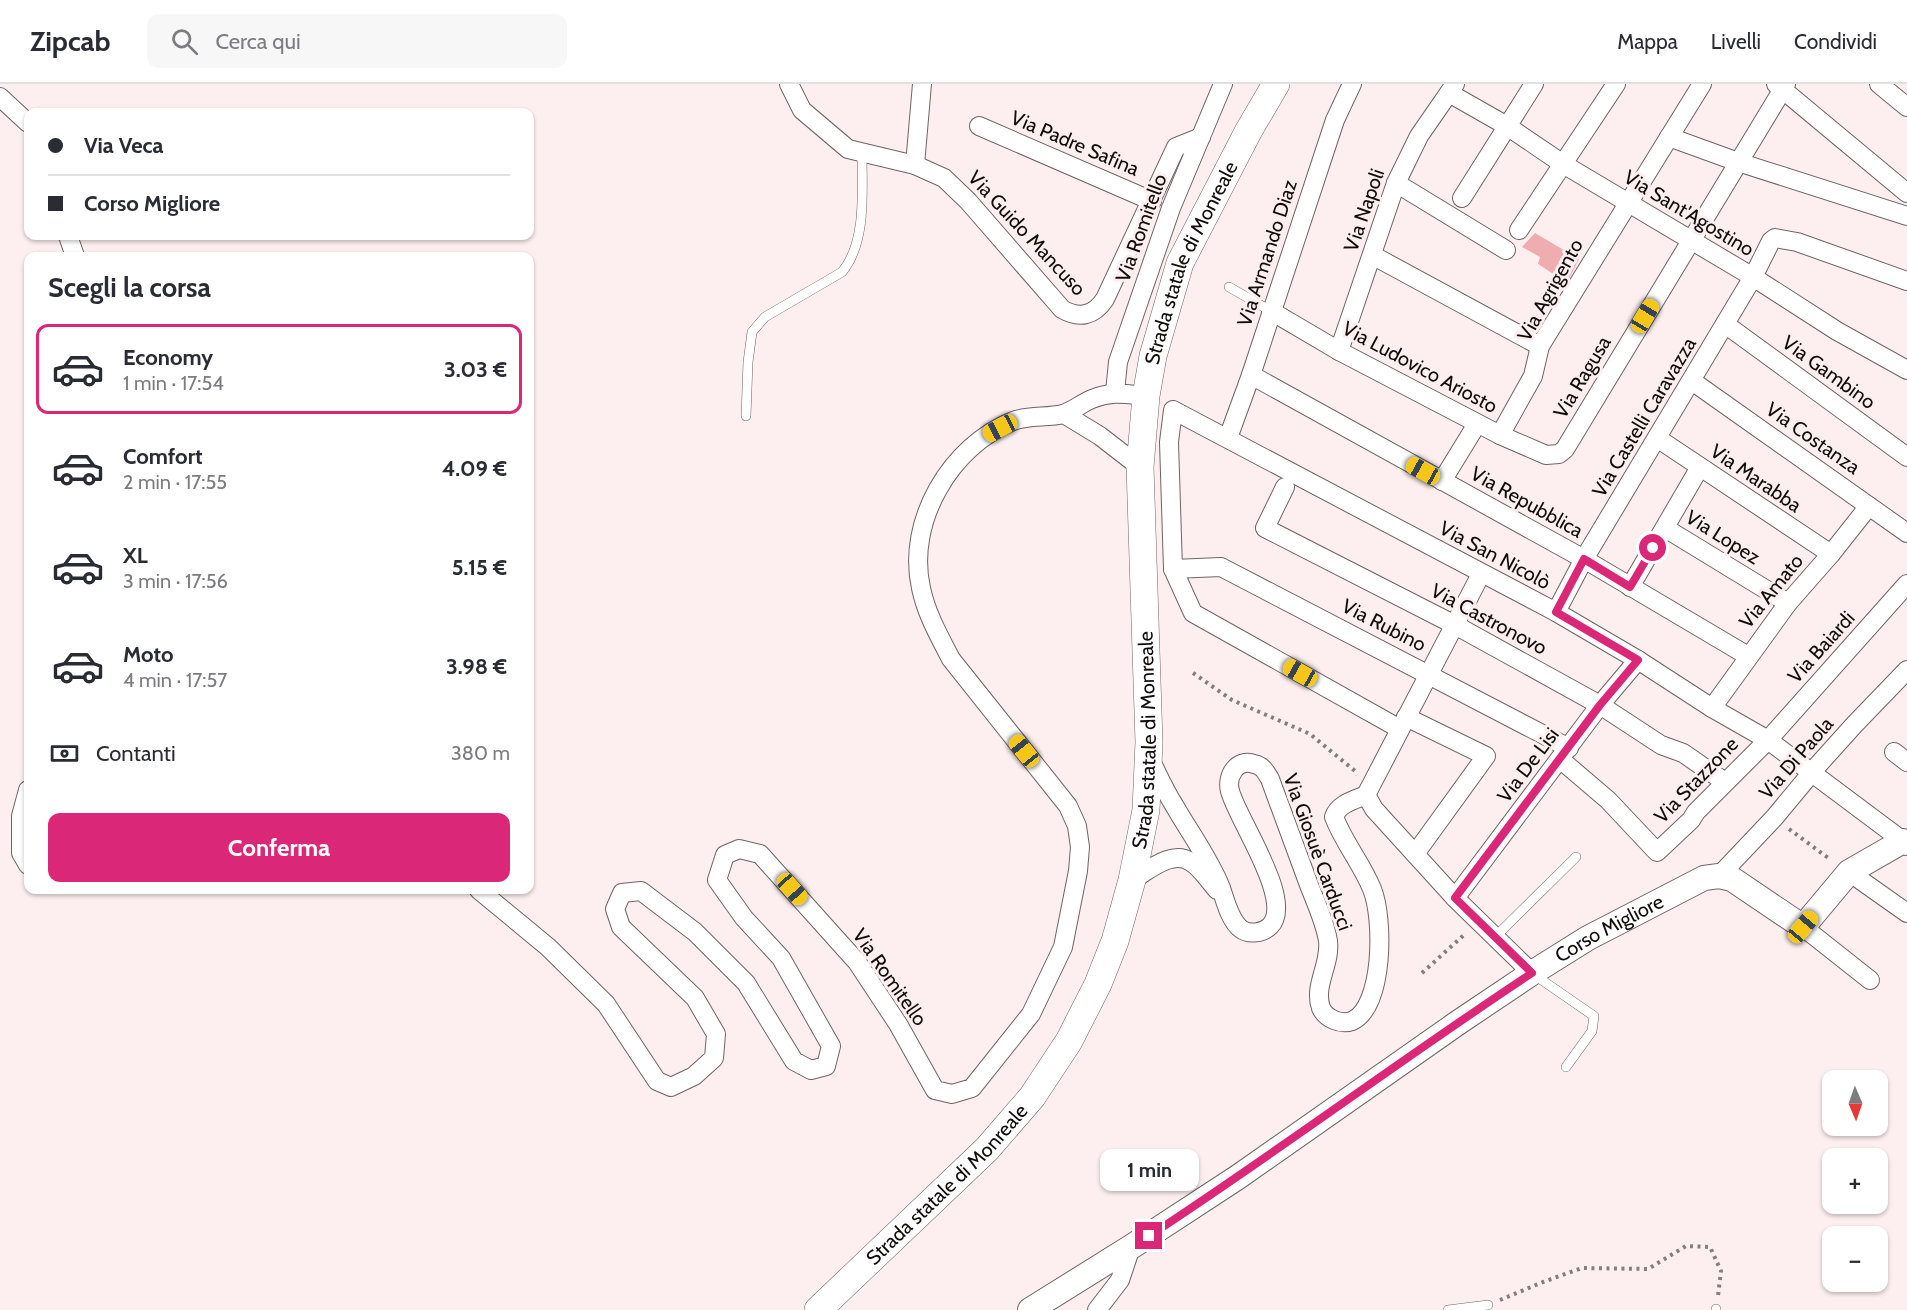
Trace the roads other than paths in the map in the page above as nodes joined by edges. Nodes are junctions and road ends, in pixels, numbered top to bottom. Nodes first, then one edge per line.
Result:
1 (789, 84) edge
2 (922, 84) edge
3 (1223, 84) edge
4 (1276, 84) edge
5 (1352, 84) edge
6 (1534, 84) edge
7 (1616, 84) edge
8 (1702, 84) edge
9 (1878, 84) edge
10 (1782, 86) edge
11 (1452, 88) edge
12 (0, 98) edge
13 (1907, 107) edge
14 (24, 119) edge
15 (979, 126) dead end
16 (1507, 126) junction
17 (1201, 137) junction
18 (1669, 137) junction
19 (862, 153) junction
20 (1738, 162) junction
21 (1563, 164) junction
22 (915, 165) junction
23 (1396, 183) junction
24 (1907, 193) edge
25 (1462, 198) dead end
26 (1152, 201) junction
27 (1627, 202) junction
28 (1907, 216) edge
29 (1520, 230) dead end
30 (1691, 240) junction
31 (1506, 250) dead end
32 (1372, 255) junction
33 (1753, 277) junction
34 (1907, 281) edge
35 (1229, 287) dead end
36 (1271, 311) junction
37 (1725, 324) junction
38 (1540, 346) junction
39 (1339, 351) junction
40 (1907, 370) edge
41 (1251, 375) junction
42 (1692, 381) junction
43 (1115, 392) junction
44 (1146, 396) junction
45 (1064, 414) junction
46 (746, 416) dead end
47 (1477, 424) junction
48 (1500, 435) junction
49 (1228, 438) junction
50 (1657, 438) junction
51 (1552, 456) joint
52 (1907, 457) edge
53 (1140, 467) junction
54 (1700, 467) junction
55 (1442, 482) junction
56 (1285, 487) dead end
57 (1869, 506) junction
58 (1665, 528) junction
59 (1907, 533) edge
60 (1831, 554) junction
61 (1584, 559) junction
62 (1173, 569) junction
63 (1481, 574) junction
64 (1907, 584) edge
65 (1630, 587) junction
66 (1788, 603) junction
67 (1556, 612) junction
68 (1455, 625) junction
69 (1748, 656) junction
70 (1638, 660) junction
71 (1429, 674) junction
72 (1904, 679) edge
73 (1600, 705) junction
74 (1712, 708) junction
75 (1403, 723) junction
76 (1768, 740) junction
77 (1565, 754) junction
78 (1148, 756) junction
79 (1812, 773) junction
80 (1725, 782) junction
81 (1366, 795) junction
82 (24, 805) edge
83 (1905, 842) edge
84 (1657, 852) joint
85 (1415, 854) junction
86 (1576, 857) dead end
87 (24, 858) edge
88 (1848, 872) junction
89 (1719, 876) junction
90 (1132, 880) junction
91 (484, 894) edge
92 (1224, 898) junction
93 (1455, 898) junction
94 (1907, 914) edge
95 (1803, 927) junction
96 (1495, 937) junction
97 (1532, 973) junction
98 (1870, 980) dead end
99 (1566, 1067) dead end
100 (1131, 1247) junction
101 (1488, 1305) road end
102 (818, 1310) edge
103 (1030, 1310) edge
104 (1097, 1310) edge
105 (1448, 1310) edge

1 - 19 street, Via Guido Mancuso
2 - 22 street
3 - 17 street, Via Romitello
4 - 44 main road, Strada statale di Monreale
5 - 36 street, Via Armando Diaz
6 - 16 street
7 - 21 street
8 - 18 street, Via Agrigento
9 - 13 street
10 - 20 street, Via Ragusa
10 - 24 street
11 - 16 street, Via Sant'Agostino
11 - 23 street, Via Napoli
12 - 14 street
15 - 26 street, Via Padre Safina
16 - 21 street, Via Sant'Agostino
16 - 25 street
17 - 26 street, Via Guido Mancuso
17 - 43 street, Via Romitello
18 - 20 street
18 - 27 street, Via Agrigento
19 - 22 street, Via Guido Mancuso
19 - 46 lane
20 - 28 street
20 - 30 street, Via Ragusa
21 - 27 street, Via Sant'Agostino
21 - 29 street
22 - 26 street, Via Guido Mancuso
23 - 31 street
23 - 32 street, Via Napoli
27 - 30 street, Via Sant'Agostino
27 - 38 street, Via Agrigento
30 - 33 street, Via Sant'Agostino
30 - 51 street, Via Ragusa
32 - 38 street
32 - 39 street, Via Napoli
33 - 34 street, Via Castelli Caravazza
33 - 37 street, Via Castelli Caravazza
33 - 40 street, Via Sant'Agostino
35 - 36 lane
36 - 39 street, Via Ludovico Ariosto
36 - 41 street, Via Armando Diaz
37 - 42 street, Via Castelli Caravazza
37 - 52 street, Via Gambino
38 - 48 street, Via Agrigento
39 - 47 street, Via Ludovico Ariosto
41 - 49 street, Via Armando Diaz
41 - 55 street, Via Repubblica
42 - 50 street, Via Castelli Caravazza
42 - 57 street, Via Costanza
43 - 44 street
43 - 45 street
44 - 53 main road, Strada statale di Monreale
45 - 53 street
45 - 91 street, Via Romitello
47 - 48 street, Via Ludovico Ariosto
47 - 55 street
48 - 51 street, Via Ludovico Ariosto
49 - 62 street, Via San Nicolò
49 - 63 street, Via San Nicolò
50 - 54 street, Via Marabba
50 - 61 street, Via Castelli Caravazza
53 - 78 main road, Strada statale di Monreale
54 - 58 street
54 - 60 street, Via Marabba
55 - 61 street, Via Repubblica
56 - 68 street, Via Castronovo
57 - 59 street, Via Costanza
57 - 60 street, Via Amato
58 - 65 street
58 - 66 street, Via Lopez
60 - 66 street, Via Amato
61 - 65 street, Via Repubblica
61 - 67 street, Via Castelli Caravazza
62 - 71 street, Via Rubino
62 - 75 street
63 - 67 street, Via San Nicolò
63 - 68 street
64 - 76 street, Via Baiardi
65 - 69 street, Via Repubblica
66 - 69 street, Via Amato
67 - 70 street, Via San Nicolò
68 - 71 street
68 - 73 street, Via Castronovo
69 - 74 street, Via Amato
70 - 73 street, Via De Lisi
70 - 74 street, Via San Nicolò
71 - 75 street
71 - 77 street, Via Rubino
72 - 79 street, Via Di Paola
73 - 77 street, Via De Lisi
73 - 80 street, Via Castronovo
74 - 76 street, Via San Nicolò
75 - 81 street
75 - 85 street
76 - 79 street, Via San Nicolò
76 - 80 street, Via Stazzone
77 - 84 street, Via Rubino
77 - 93 street, Via De Lisi
78 - 90 main road, Strada statale di Monreale
78 - 92 street, Via Giosuè Carducci
79 - 83 street, Via San Nicolò
79 - 89 street, Via Di Paola
80 - 84 street, Via Stazzone
81 - 85 street
81 - 92 street, Via Giosuè Carducci
82 - 87 street
83 - 88 street
85 - 93 street
86 - 96 lane
88 - 94 street
88 - 95 street
89 - 95 street
89 - 97 street, Corso Migliore
90 - 92 street
90 - 102 main road, Strada statale di Monreale
93 - 96 street
95 - 98 street
96 - 97 street
97 - 99 lane
97 - 100 street, Corso Migliore
100 - 103 street, Corso Migliore
100 - 104 street
101 - 105 lane

